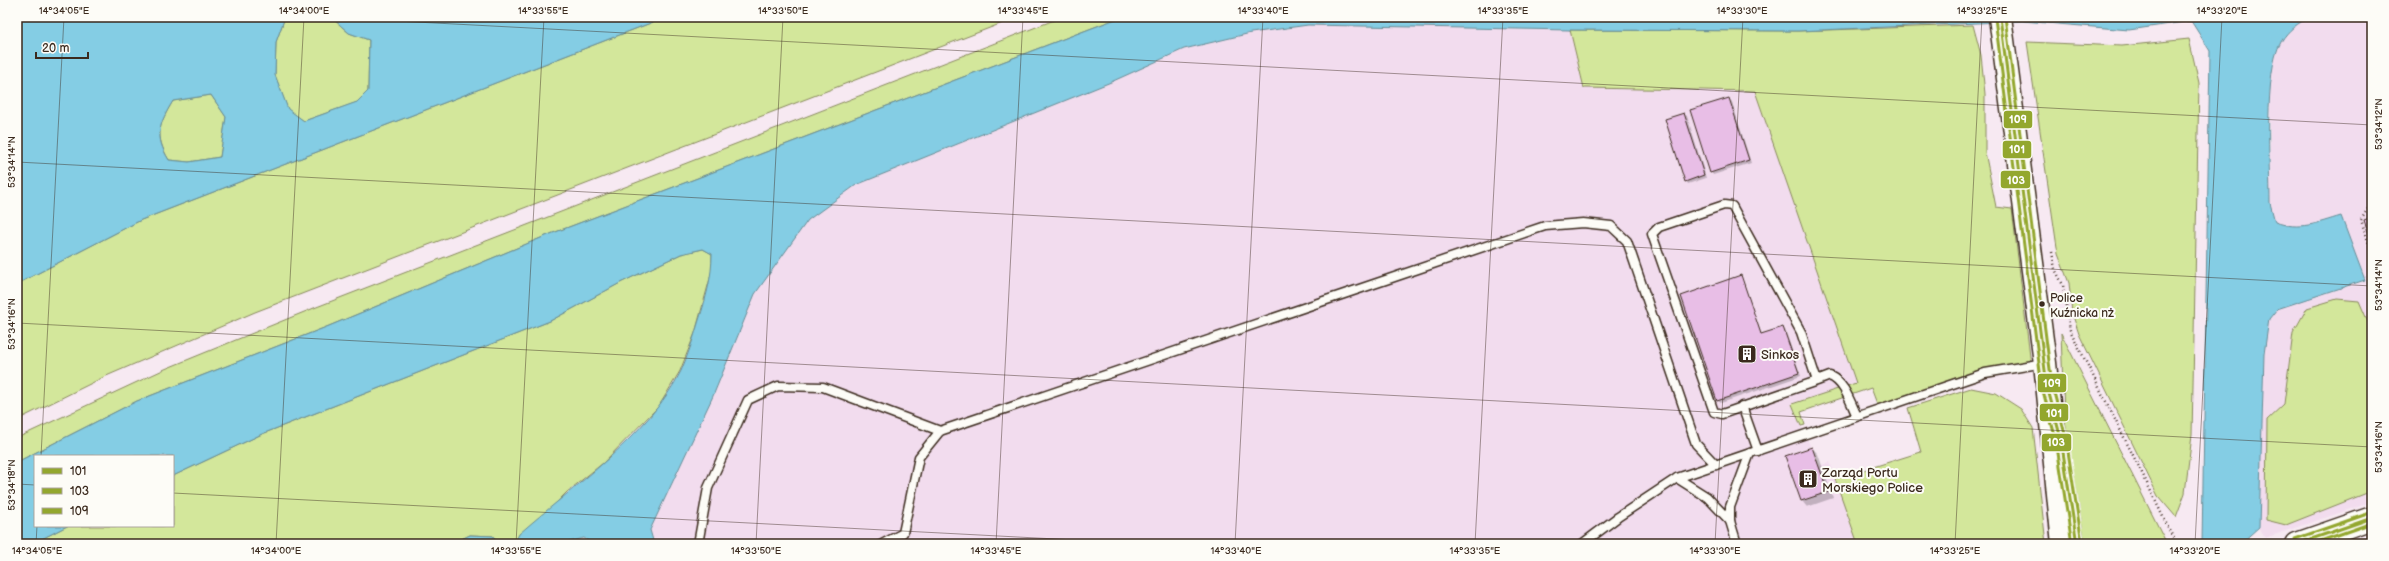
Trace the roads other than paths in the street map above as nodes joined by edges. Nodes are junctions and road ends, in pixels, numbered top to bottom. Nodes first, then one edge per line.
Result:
1 (2001, 27) edge
2 (2045, 363) junction
3 (1817, 381) junction
4 (2047, 386) junction
5 (1742, 406) junction
6 (1857, 416) junction
7 (940, 431) junction
8 (1754, 452) junction
9 (1716, 465) junction
10 (1677, 478) junction
11 (2372, 518) edge
12 (1730, 521) junction
13 (698, 544) edge
14 (882, 544) edge
15 (1582, 544) edge
16 (1738, 544) edge
17 (2063, 544) edge
18 (2077, 544) edge
19 (2297, 544) edge

1 - 2 main road
2 - 4 main road
2 - 6 lane
3 - 5 lane
3 - 5 lane
3 - 6 lane
4 - 17 main road
4 - 18 main road
5 - 8 lane
6 - 8 lane
7 - 9 lane
7 - 13 lane
7 - 14 lane
8 - 9 lane
8 - 12 lane
9 - 10 lane
10 - 12 lane
10 - 15 lane
11 - 19 main road
12 - 16 lane

